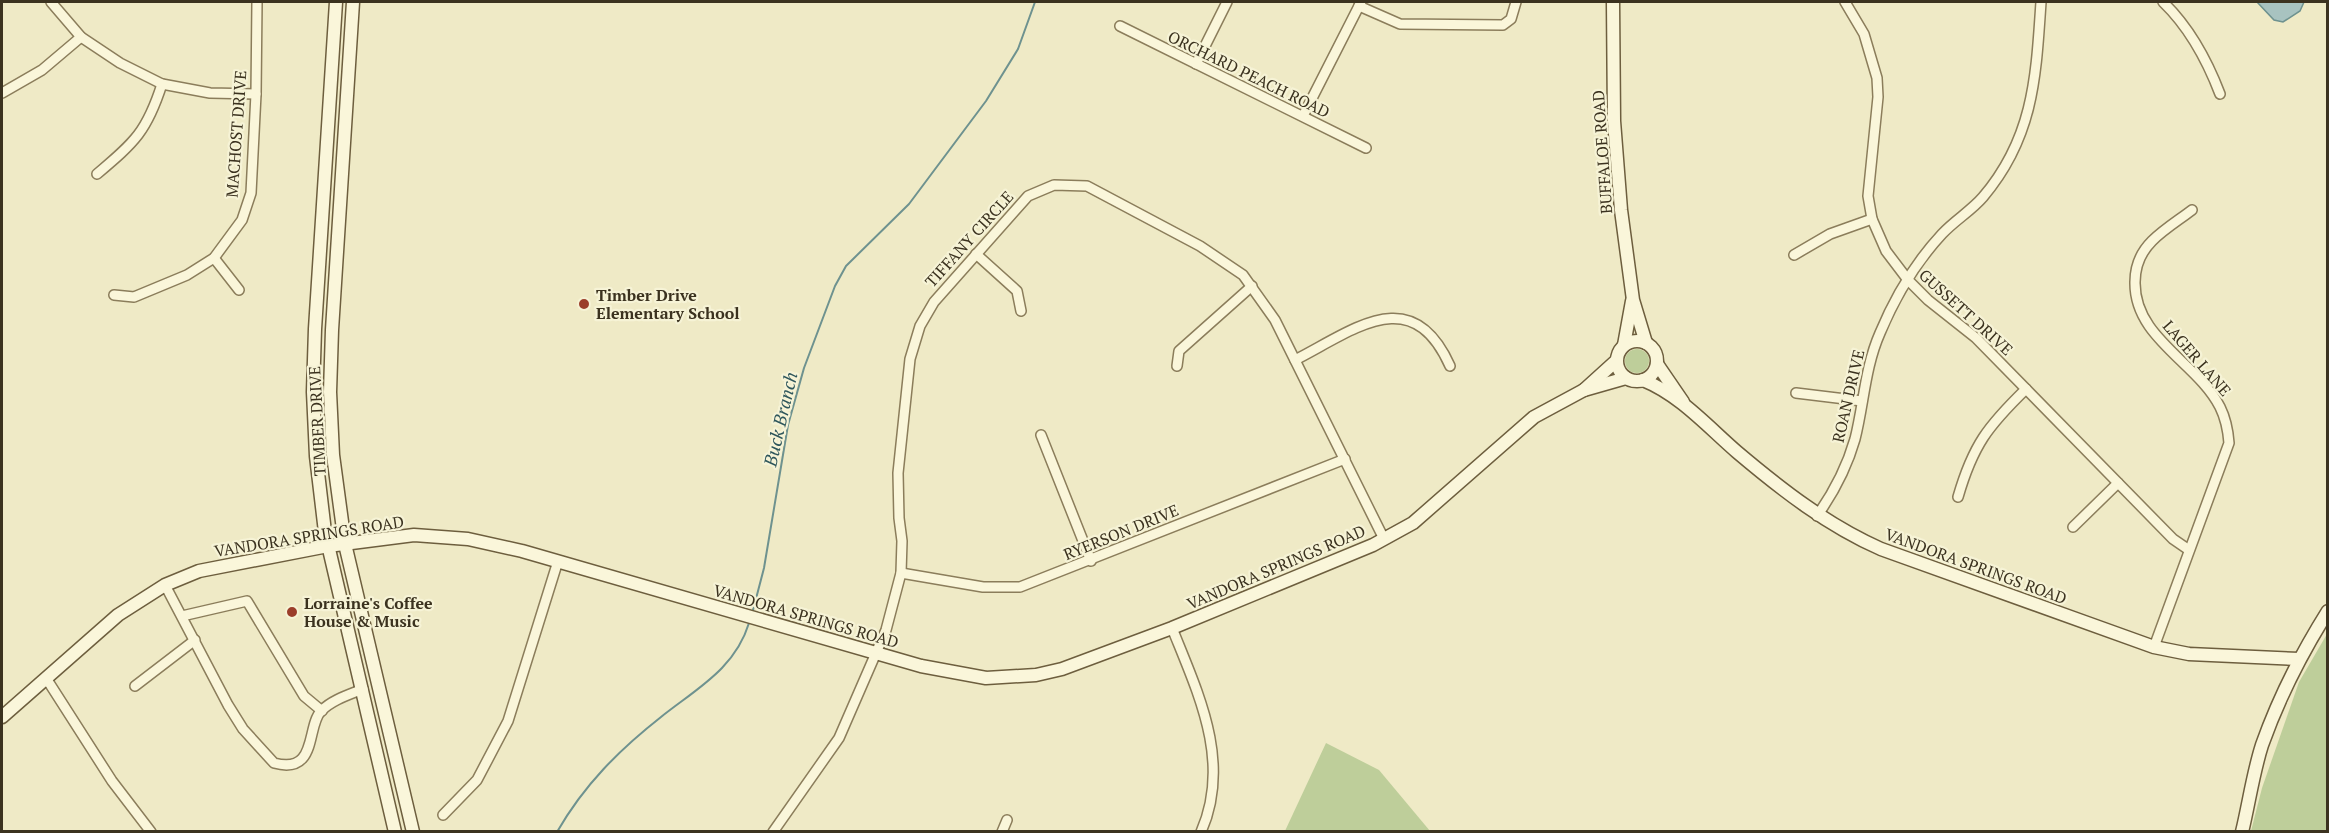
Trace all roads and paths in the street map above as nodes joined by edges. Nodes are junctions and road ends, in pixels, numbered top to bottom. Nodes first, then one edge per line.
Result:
1 (51, 2) edge
2 (257, 2) edge
3 (336, 2) edge
4 (353, 2) edge
5 (1227, 2) edge
6 (1516, 2) edge
7 (1613, 2) edge
8 (1845, 2) edge
9 (2041, 2) edge
10 (2163, 2) edge
11 (1360, 4) edge
12 (1120, 26) dead end
13 (81, 37) junction
14 (1196, 64) junction
15 (162, 84) junction
16 (2, 93) edge
17 (256, 94) junction
18 (2220, 94) dead end
19 (1303, 116) junction
20 (1366, 148) dead end
21 (97, 174) dead end
22 (2192, 210) dead end
23 (1872, 219) junction
24 (976, 254) junction
25 (1794, 255) dead end
26 (214, 258) junction
27 (1908, 280) junction
28 (1252, 286) junction
29 (239, 290) dead end
30 (114, 295) dead end
31 (1633, 300) junction
32 (1022, 311) dead end
33 (1646, 343) junction
34 (1624, 345) junction
35 (1295, 360) junction
36 (1617, 361) junction
37 (1657, 364) junction
38 (1177, 366) dead end
39 (1450, 366) dead end
40 (1626, 378) junction
41 (1643, 380) junction
42 (2026, 389) junction
43 (1584, 390) junction
44 (1796, 393) dead end
45 (1862, 401) junction
46 (1684, 404) junction
47 (1041, 435) dead end
48 (1345, 459) junction
49 (2118, 483) junction
50 (1958, 497) dead end
51 (1817, 516) junction
52 (2073, 527) dead end
53 (1384, 538) junction
54 (345, 544) junction
55 (328, 546) junction
56 (2189, 550) junction
57 (558, 561) junction
58 (1091, 561) junction
59 (901, 573) junction
60 (165, 585) junction
61 (2328, 611) edge
62 (182, 616) junction
63 (1172, 628) junction
64 (195, 640) junction
65 (2154, 647) junction
66 (877, 654) junction
67 (2299, 659) junction
68 (46, 678) junction
69 (135, 686) dead end
70 (363, 689) junction
71 (322, 711) junction
72 (2, 717) edge
73 (443, 815) dead end
74 (1007, 820) dead end
75 (151, 831) edge
76 (395, 831) edge
77 (413, 831) edge
78 (773, 831) edge
79 (1002, 831) edge
80 (1201, 831) edge
81 (2242, 831) edge

1 - 13 street
2 - 17 street, MACHOST DRIVE
3 - 55 street, TIMBER DRIVE
4 - 54 street, TIMBER DRIVE
5 - 14 street
6 - 11 street
7 - 31 street, BUFFALOE ROAD
8 - 23 street, GUSSETT DRIVE
9 - 27 street, ROAN DRIVE
10 - 18 street
11 - 19 street
12 - 14 street, ORCHARD PEACH ROAD
13 - 15 street
13 - 16 street
14 - 19 street, ORCHARD PEACH ROAD
15 - 17 street
15 - 21 street
17 - 26 street, MACHOST DRIVE
19 - 20 street, ORCHARD PEACH ROAD
22 - 56 street, LAGER LANE
23 - 25 street
23 - 27 street, GUSSETT DRIVE
24 - 28 street, TIFFANY CIRCLE
24 - 32 street
24 - 59 street, TIFFANY CIRCLE
26 - 29 street
26 - 30 street, MACHOST DRIVE
27 - 42 street, GUSSETT DRIVE
27 - 45 street, ROAN DRIVE
28 - 35 street, TIFFANY CIRCLE
28 - 38 street
31 - 33 street, BUFFALOE ROAD
31 - 34 street, BUFFALOE ROAD
33 - 34 street
33 - 37 street
34 - 36 street
35 - 39 street
35 - 48 street, TIFFANY CIRCLE
36 - 40 street
36 - 43 street, VANDORA SPRINGS ROAD
37 - 41 street
37 - 46 street, VANDORA SPRINGS ROAD
40 - 41 street
40 - 43 street, VANDORA SPRINGS ROAD
41 - 46 street, VANDORA SPRINGS ROAD
42 - 49 street, GUSSETT DRIVE
42 - 50 street
43 - 53 street, VANDORA SPRINGS ROAD
44 - 45 street
45 - 51 street, ROAN DRIVE
46 - 51 street, VANDORA SPRINGS ROAD
47 - 58 street
48 - 53 street, TIFFANY CIRCLE
48 - 58 street, RYERSON DRIVE
49 - 52 street
49 - 56 street, GUSSETT DRIVE
51 - 65 street, VANDORA SPRINGS ROAD
53 - 63 street, VANDORA SPRINGS ROAD
54 - 55 street, VANDORA SPRINGS ROAD
54 - 57 street, VANDORA SPRINGS ROAD
54 - 77 street, TIMBER DRIVE
55 - 60 street, VANDORA SPRINGS ROAD
55 - 70 street, TIMBER DRIVE
56 - 65 street, LAGER LANE
57 - 66 street, VANDORA SPRINGS ROAD
57 - 73 street
58 - 59 street, RYERSON DRIVE
59 - 66 street, TIFFANY CIRCLE
60 - 62 street
60 - 68 street, VANDORA SPRINGS ROAD
61 - 67 street
62 - 64 street
62 - 71 street
63 - 66 street, VANDORA SPRINGS ROAD
63 - 80 street
64 - 69 street
64 - 71 street
65 - 67 street, VANDORA SPRINGS ROAD
66 - 78 street, TIFFANY CIRCLE
67 - 81 street
68 - 72 street, VANDORA SPRINGS ROAD
68 - 75 street
70 - 71 street
70 - 76 street, TIMBER DRIVE
74 - 79 street

